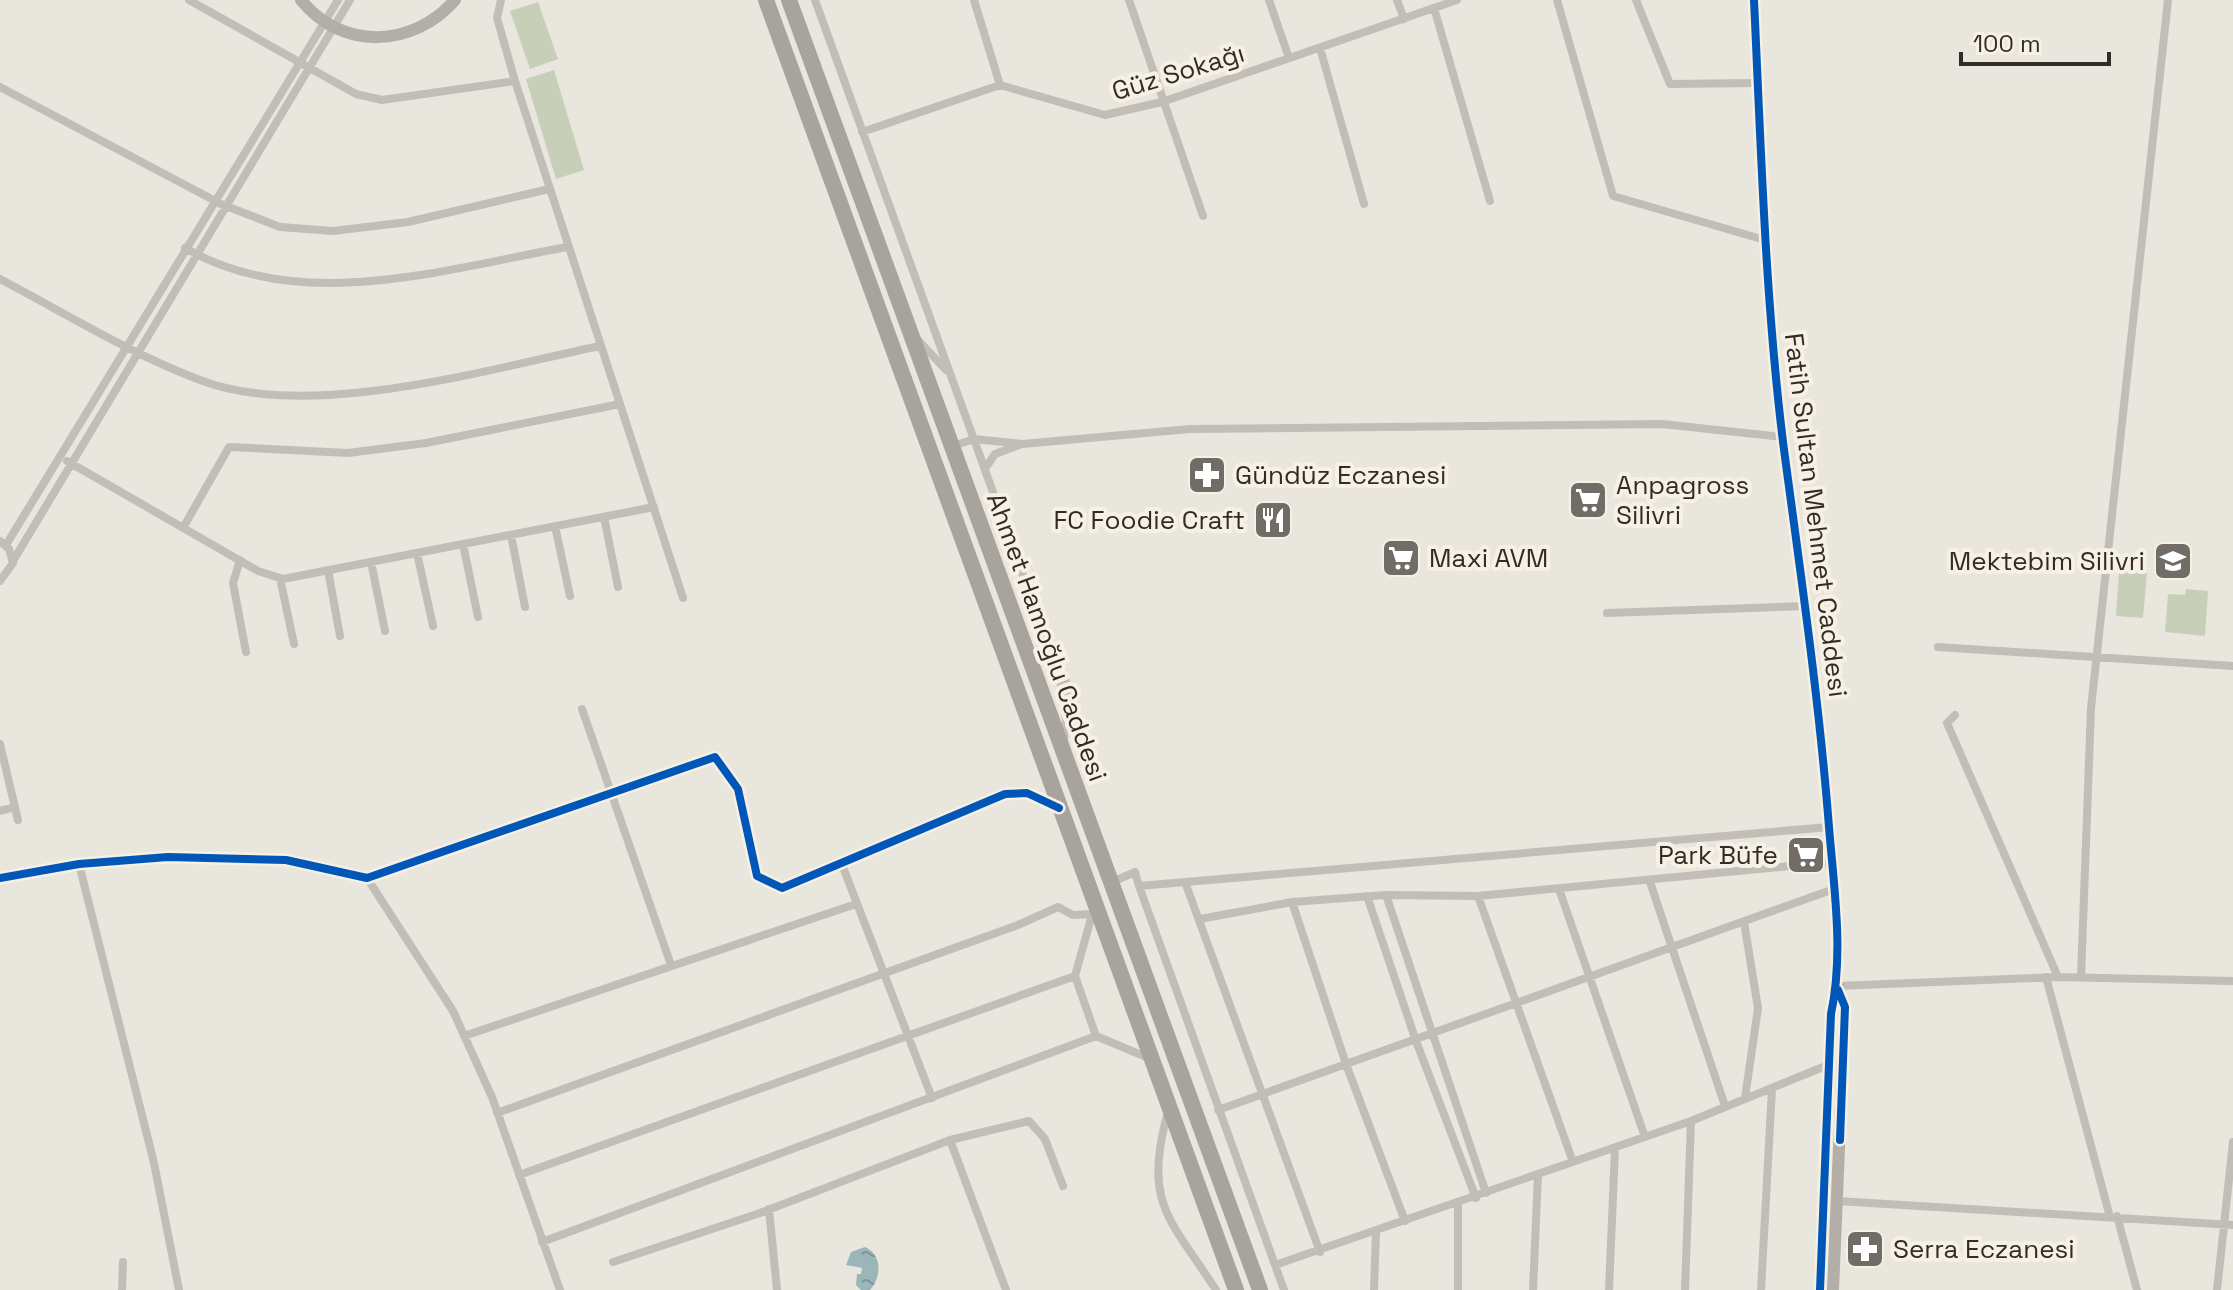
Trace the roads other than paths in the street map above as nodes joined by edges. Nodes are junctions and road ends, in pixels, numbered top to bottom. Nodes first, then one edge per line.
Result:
1 (189, 0) edge
2 (301, 0) edge
3 (338, 0) edge
4 (350, 0) edge
5 (455, 0) edge
6 (501, 0) edge
7 (766, 0) edge
8 (789, 0) edge
9 (815, 0) edge
10 (974, 0) edge
11 (1129, 0) edge
12 (1269, 0) edge
13 (1397, 0) edge
14 (1457, 0) edge
15 (1557, 0) edge
16 (1636, 0) edge
17 (1754, 0) edge
18 (2168, 0) edge
19 (1434, 8) junction
20 (1404, 19) junction
21 (329, 24) junction
22 (1320, 48) junction
23 (1289, 58) junction
24 (298, 62) junction
25 (309, 68) junction
26 (515, 81) junction
27 (1758, 83) junction
28 (1000, 85) junction
29 (0, 87) edge
30 (1162, 102) junction
31 (862, 132) junction
32 (549, 189) junction
33 (214, 200) junction
34 (1490, 201) dead end
35 (1364, 204) dead end
36 (226, 206) junction
37 (1203, 216) dead end
38 (1765, 240) junction
39 (567, 247) junction
40 (185, 248) junction
41 (197, 255) junction
42 (0, 279) edge
43 (910, 332) junction
44 (126, 345) junction
45 (600, 346) junction
46 (138, 351) junction
47 (949, 374) junction
48 (620, 404) junction
49 (1783, 437) junction
50 (974, 439) junction
51 (1022, 444) junction
52 (953, 446) junction
53 (59, 456) junction
54 (70, 463) junction
55 (985, 469) junction
56 (654, 507) junction
57 (604, 517) junction
58 (555, 526) junction
59 (183, 528) junction
60 (511, 535) junction
61 (3, 543) edge
62 (463, 544) junction
63 (417, 553) junction
64 (240, 560) junction
65 (13, 561) junction
66 (371, 562) junction
67 (328, 570) junction
68 (280, 578) junction
69 (0, 581) edge
70 (618, 587) dead end
71 (570, 596) dead end
72 (683, 598) dead end
73 (1805, 606) junction
74 (525, 607) dead end
75 (1607, 613) dead end
76 (478, 617) dead end
77 (433, 626) dead end
78 (385, 631) dead end
79 (340, 636) dead end
80 (1049, 641) junction
81 (294, 644) dead end
82 (1938, 647) dead end
83 (246, 652) dead end
84 (2098, 657) junction
85 (2233, 666) edge
86 (1076, 707) dead end
87 (582, 709) dead end
88 (1955, 715) dead end
89 (0, 744) edge
90 (1062, 753) junction
91 (2, 760) edge
92 (612, 793) junction
93 (15, 807) junction
94 (1059, 808) junction
95 (0, 811) edge
96 (18, 820) dead end
97 (1829, 827) junction
98 (841, 862) junction
99 (1832, 862) junction
100 (79, 864) junction
101 (0, 878) edge
102 (367, 878) junction
103 (1185, 882) junction
104 (1650, 882) junction
105 (1110, 883) junction
106 (1139, 886) junction
107 (1559, 889) junction
108 (1834, 889) junction
109 (1386, 895) junction
110 (1367, 896) junction
111 (1478, 896) junction
112 (1292, 902) junction
113 (856, 904) junction
114 (1093, 908) junction
115 (1200, 919) junction
116 (1744, 922) junction
117 (1673, 948) junction
118 (671, 965) junction
119 (883, 974) junction
120 (1075, 976) junction
121 (2046, 977) junction
122 (2058, 977) junction
123 (2081, 977) junction
124 (1589, 978) junction
125 (2233, 981) edge
126 (1837, 986) junction
127 (1517, 1005) junction
128 (908, 1035) junction
129 (464, 1036) junction
130 (1096, 1036) junction
131 (1431, 1036) junction
132 (1416, 1041) junction
133 (1151, 1059) junction
134 (1346, 1064) junction
135 (1828, 1065) junction
136 (1844, 1065) junction
137 (1772, 1089) junction
138 (1262, 1094) junction
139 (932, 1098) junction
140 (1745, 1098) junction
141 (1725, 1106) junction
142 (1170, 1107) junction
143 (1218, 1110) junction
144 (497, 1113) junction
145 (1691, 1121) junction
146 (1645, 1137) junction
147 (950, 1140) junction
148 (2233, 1142) edge
149 (1615, 1148) junction
150 (1573, 1162) junction
151 (519, 1175) junction
152 (1538, 1175) junction
153 (1063, 1186) dead end
154 (1486, 1193) junction
155 (1476, 1198) junction
156 (1831, 1201) junction
157 (1458, 1203) junction
158 (769, 1209) junction
159 (2113, 1216) junction
160 (1405, 1221) junction
161 (2228, 1225) edge
162 (1376, 1232) junction
163 (542, 1242) junction
164 (1320, 1252) junction
165 (123, 1262) dead end
166 (613, 1262) dead end
167 (1275, 1265) junction
168 (1259, 1285) edge
169 (122, 1290) edge
170 (179, 1290) edge
171 (560, 1290) edge
172 (777, 1290) edge
173 (1006, 1290) edge
174 (1216, 1290) edge
175 (1235, 1290) edge
176 (1284, 1290) edge
177 (1374, 1290) edge
178 (1458, 1290) edge
179 (1533, 1290) edge
180 (1609, 1290) edge
181 (1685, 1290) edge
182 (1761, 1290) edge
183 (1820, 1290) edge
184 (1833, 1290) edge
185 (2137, 1290) edge
186 (2217, 1290) edge

1 - 24 street
2 - 21 main road
3 - 21 street
4 - 21 street
5 - 21 main road
6 - 26 street
7 - 94 highway, Ahmet Hamoğlu Caddesi
8 - 43 highway, Ahmet Hamoğlu Caddesi
9 - 31 street
10 - 28 street
11 - 30 street
12 - 23 street
13 - 20 street
14 - 19 street, Güz Sokağı
15 - 38 street
16 - 27 street
17 - 27 main road, Fatih Sultan Mehmet Caddesi
18 - 84 street
19 - 20 street, Güz Sokağı
19 - 34 street
20 - 22 street, Güz Sokağı
21 - 24 street
21 - 25 street
22 - 23 street, Güz Sokağı
22 - 35 street
23 - 30 street, Güz Sokağı
24 - 25 street
24 - 33 street
25 - 26 street
25 - 36 street
26 - 32 street
27 - 38 main road, Fatih Sultan Mehmet Caddesi
28 - 30 street, Güz Sokağı
28 - 31 street
29 - 33 street
30 - 37 street
31 - 47 street
32 - 36 street
32 - 39 street
33 - 36 street
33 - 40 street
36 - 41 street
38 - 49 main road, Fatih Sultan Mehmet Caddesi
39 - 41 street
39 - 45 street
40 - 41 street
40 - 44 street
41 - 46 street
42 - 44 street
43 - 47 street
43 - 52 highway, Ahmet Hamoğlu Caddesi
44 - 46 street
44 - 53 street
45 - 46 street
45 - 48 street
46 - 54 street
47 - 50 street
48 - 56 street
48 - 59 street
49 - 51 street
49 - 73 main road, Fatih Sultan Mehmet Caddesi
50 - 51 street
50 - 52 street
50 - 55 street
51 - 55 street
52 - 90 highway, Ahmet Hamoğlu Caddesi
53 - 54 street
53 - 61 street
54 - 59 street
54 - 65 street
55 - 80 street
56 - 57 street
56 - 72 street
57 - 58 street
57 - 70 street
58 - 60 street
58 - 71 street
59 - 64 street
60 - 62 street
60 - 74 street
61 - 65 street
62 - 63 street
62 - 76 street
63 - 66 street
63 - 77 street
64 - 68 street
64 - 83 street
65 - 69 street
66 - 67 street
66 - 78 street
67 - 68 street
67 - 79 street
68 - 81 street
73 - 75 street
73 - 97 main road, Fatih Sultan Mehmet Caddesi
80 - 86 street
80 - 90 street
82 - 84 street
84 - 85 street
84 - 123 street
87 - 92 street
88 - 122 street
89 - 91 street
90 - 105 highway, Ahmet Hamoğlu Caddesi
91 - 93 street
92 - 98 street
92 - 102 street
92 - 118 street
93 - 95 street
93 - 96 street
94 - 98 street
94 - 114 highway, Ahmet Hamoğlu Caddesi
97 - 99 main road, Fatih Sultan Mehmet Caddesi
97 - 103 street
98 - 113 street
99 - 104 street
99 - 108 main road, Fatih Sultan Mehmet Caddesi
100 - 101 street
100 - 102 street
100 - 170 street
102 - 129 street
103 - 106 street
103 - 115 street
104 - 107 street
104 - 117 street
105 - 106 street
105 - 168 highway, Ahmet Hamoğlu Caddesi
106 - 143 street
107 - 111 street
107 - 124 street
108 - 116 street
108 - 126 main road, Fatih Sultan Mehmet Caddesi
109 - 110 street
109 - 111 street
109 - 131 street
110 - 112 street
110 - 132 street
111 - 127 street
112 - 115 street
112 - 134 street
113 - 118 street
113 - 119 street
114 - 119 street
114 - 120 street
114 - 133 highway, Ahmet Hamoğlu Caddesi
115 - 138 street
116 - 117 street
116 - 140 street
117 - 124 street
117 - 141 street
118 - 129 street
119 - 128 street
119 - 144 street
120 - 128 street
120 - 130 street
121 - 122 street
121 - 126 street
121 - 159 street
122 - 123 street
123 - 125 street
124 - 127 street
124 - 146 street
126 - 135 main road, Fatih Sultan Mehmet Caddesi
126 - 136 main road, Fatih Sultan Mehmet Caddesi
127 - 131 street
127 - 150 street
128 - 139 street
128 - 151 street
129 - 144 street
130 - 133 street
130 - 139 street
131 - 132 street
131 - 154 street
132 - 134 street
132 - 155 street
133 - 142 highway, Ahmet Hamoğlu Caddesi
134 - 138 street
134 - 160 street
135 - 136 main road
135 - 137 street
135 - 156 main road, Fatih Sultan Mehmet Caddesi
136 - 156 main road, Fatih Sultan Mehmet Caddesi
137 - 140 street
137 - 182 street
138 - 143 street
138 - 164 street
139 - 163 street
140 - 141 street
141 - 145 street
142 - 174 street
142 - 175 highway, Ahmet Hamoğlu Caddesi
143 - 167 street
144 - 151 street
145 - 146 street
145 - 181 street
146 - 149 street
147 - 153 street
147 - 158 street
147 - 173 street
148 - 161 street
149 - 150 street
149 - 180 street
150 - 152 street
151 - 163 street
152 - 154 street
152 - 179 street
154 - 155 street
155 - 157 street
156 - 159 street
156 - 183 main road, Fatih Sultan Mehmet Caddesi
156 - 184 main road, Fatih Sultan Mehmet Caddesi
157 - 160 street
157 - 178 street
158 - 166 street
158 - 172 street
159 - 161 street
159 - 185 street
160 - 162 street
161 - 186 street
162 - 164 street
162 - 177 street
163 - 171 street
164 - 167 street
165 - 169 street
167 - 176 street

